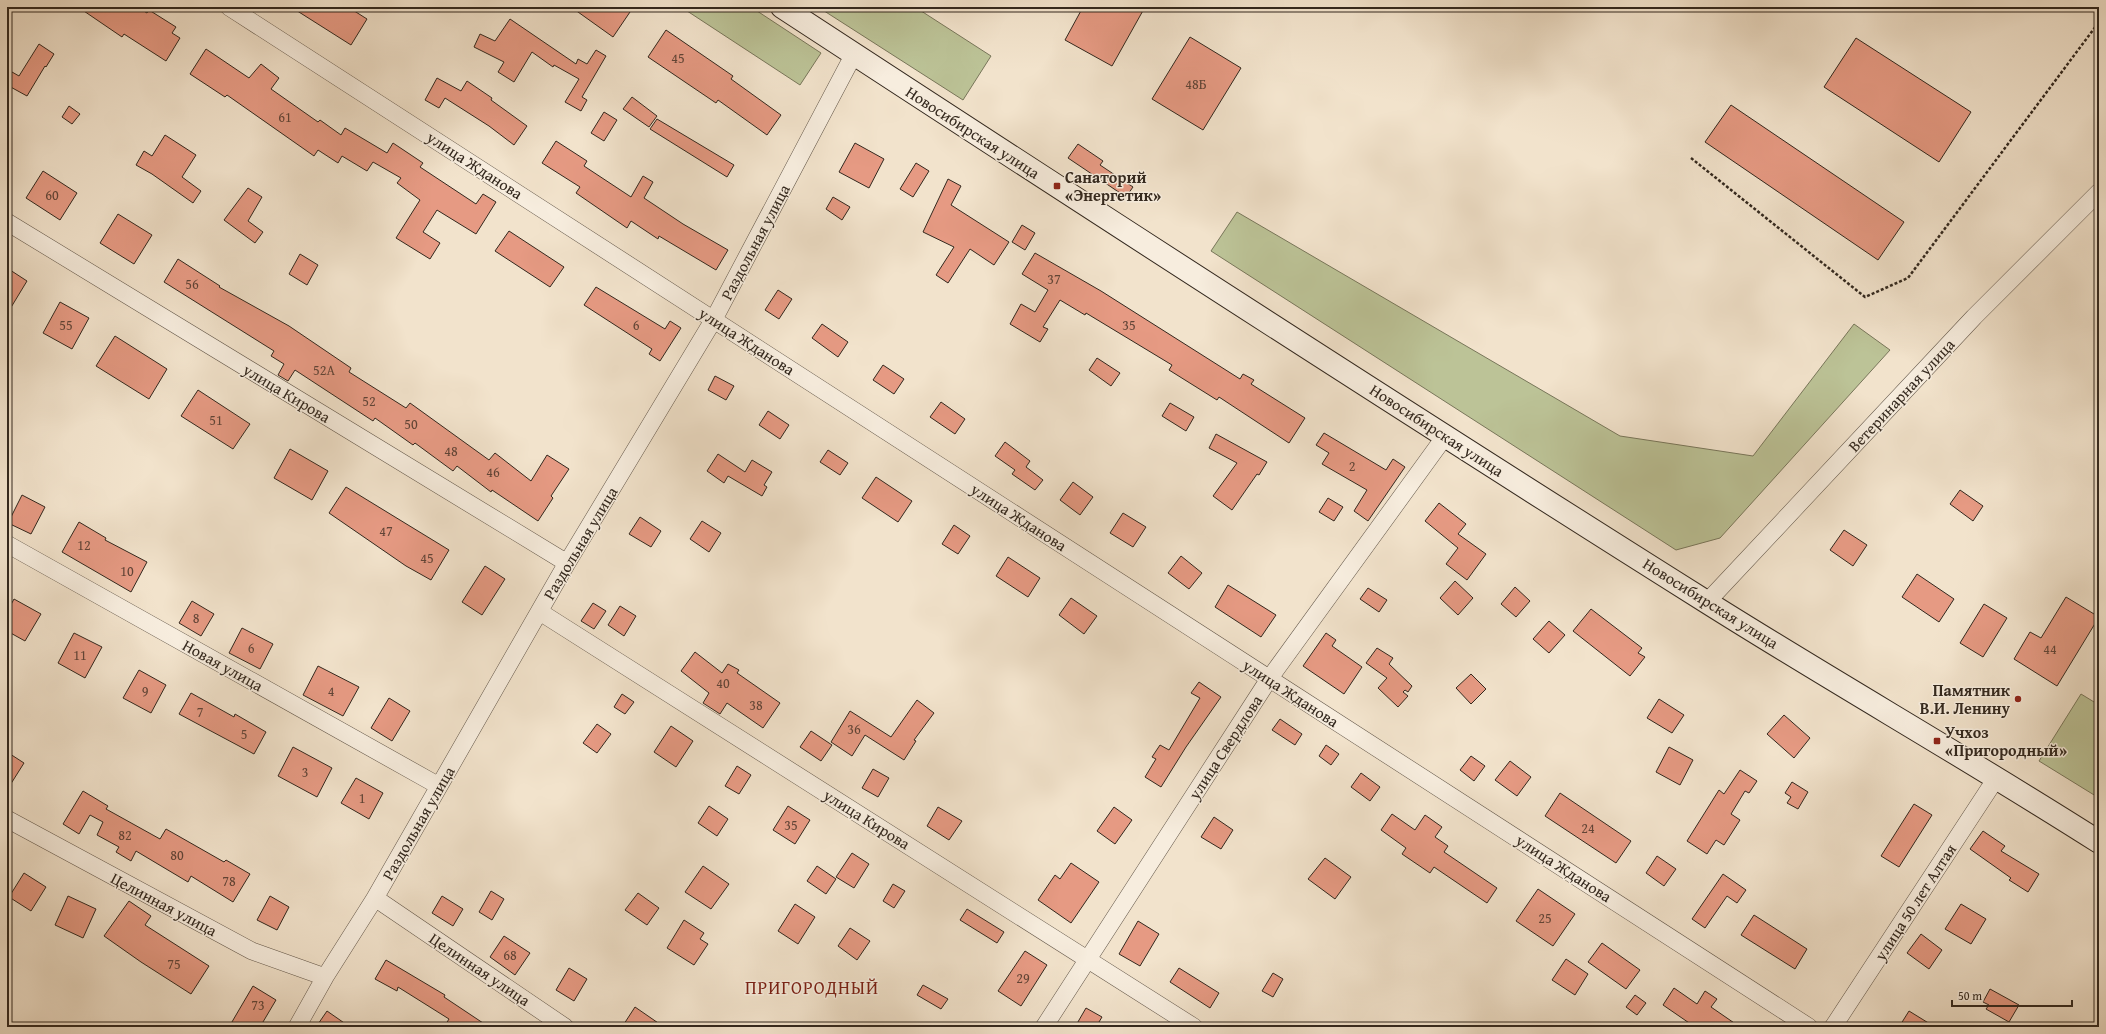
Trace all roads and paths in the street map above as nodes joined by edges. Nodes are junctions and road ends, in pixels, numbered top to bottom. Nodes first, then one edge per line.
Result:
1 (229, 7) edge
2 (782, 7) edge
3 (2099, 22) edge
4 (854, 54) junction
5 (1691, 158) dead end
6 (2099, 192) edge
7 (7, 222) edge
8 (714, 319) junction
9 (1446, 436) junction
10 (7, 544) edge
11 (567, 563) junction
12 (1707, 602) junction
13 (540, 612) junction
14 (1269, 678) junction
15 (1997, 777) junction
16 (439, 786) junction
17 (7, 819) edge
18 (2099, 842) edge
19 (375, 898) junction
20 (1087, 959) junction
21 (325, 977) junction
22 (297, 1027) edge
23 (565, 1027) edge
24 (1044, 1027) edge
25 (1194, 1027) edge
26 (1809, 1027) edge
27 (1833, 1027) edge

1 - 8 street, улица Жданова
2 - 4 street, Новосибирская улица
3 - 5 path
4 - 8 street, Раздольная улица
4 - 9 street, Новосибирская улица
6 - 12 street, Ветеринарная улица
7 - 11 street, улица Кирова
8 - 11 street, Раздольная улица
8 - 14 street, улица Жданова
9 - 12 street, Новосибирская улица
9 - 14 street, улица Свердлова
10 - 16 street, Новая улица
11 - 13 street, Раздольная улица
12 - 15 street, Новосибирская улица
13 - 16 street, Раздольная улица
13 - 20 street, улица Кирова
14 - 20 street, улица Свердлова
14 - 26 street, улица Жданова
15 - 18 street, Новосибирская улица
15 - 27 street, улица 50 лет Алтая
16 - 19 street, Раздольная улица
17 - 21 street, Целинная улица
19 - 21 street, Раздольная улица
19 - 23 street, Целинная улица
20 - 24 street, улица Свердлова
20 - 25 street, улица Кирова
21 - 22 street, Раздольная улица

